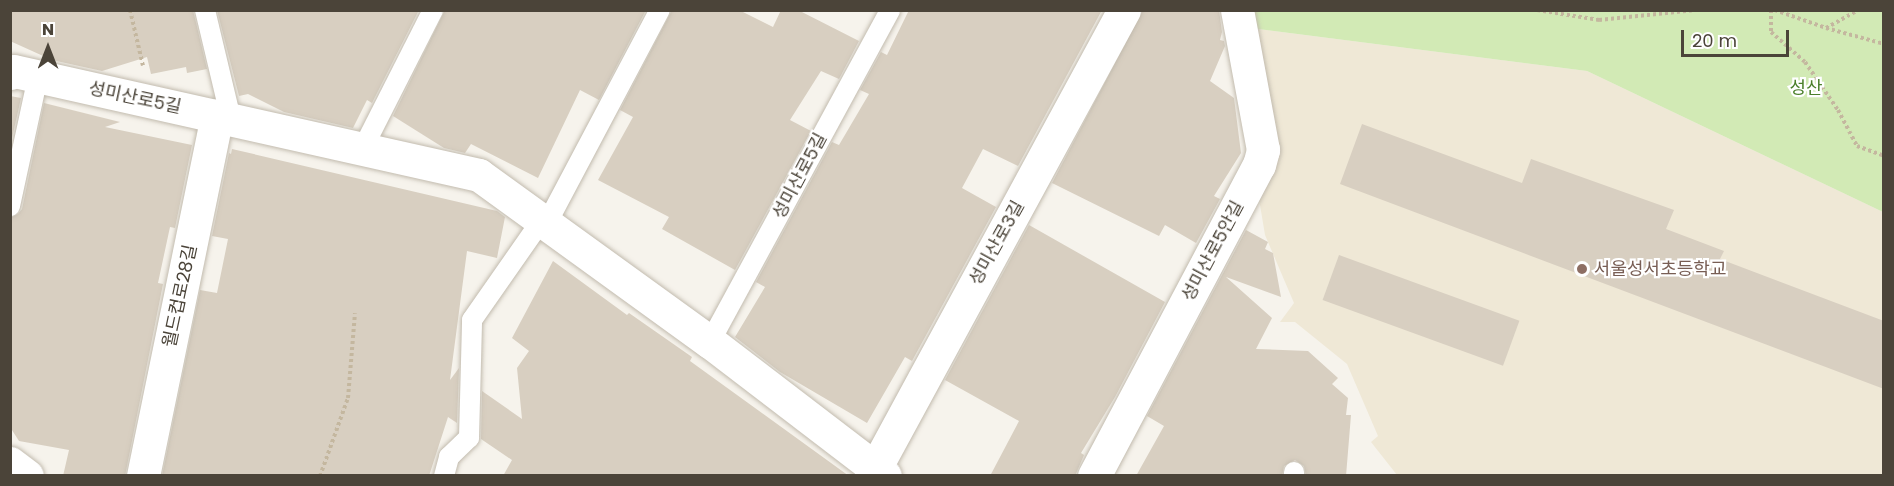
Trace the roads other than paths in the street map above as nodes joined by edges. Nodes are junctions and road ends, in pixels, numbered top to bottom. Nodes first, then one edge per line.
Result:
1 (205, 10) edge
2 (433, 10) edge
3 (660, 10) edge
4 (890, 10) edge
5 (1124, 10) edge
6 (1237, 10) edge
7 (18, 72) edge
8 (224, 117) junction
9 (363, 148) junction
10 (10, 206) edge
11 (547, 223) junction
12 (710, 342) junction
13 (10, 463) edge
14 (877, 472) edge
15 (27, 476) edge
16 (142, 476) edge
17 (444, 476) edge
18 (1094, 476) edge

1 - 8 lane
2 - 9 lane
3 - 11 lane
4 - 12 lane, 성미산로5길
5 - 14 street, 성미산로3길
6 - 18 street, 성미산로5안길
7 - 8 street, 성미산로5길
7 - 10 lane, 성미산로5길
8 - 9 street, 성미산로5길
8 - 16 street, 월드컵로28길
9 - 11 street, 성미산로5길
11 - 12 street, 성미산로5길
11 - 17 lane
12 - 14 street, 성미산로5길
13 - 15 street

